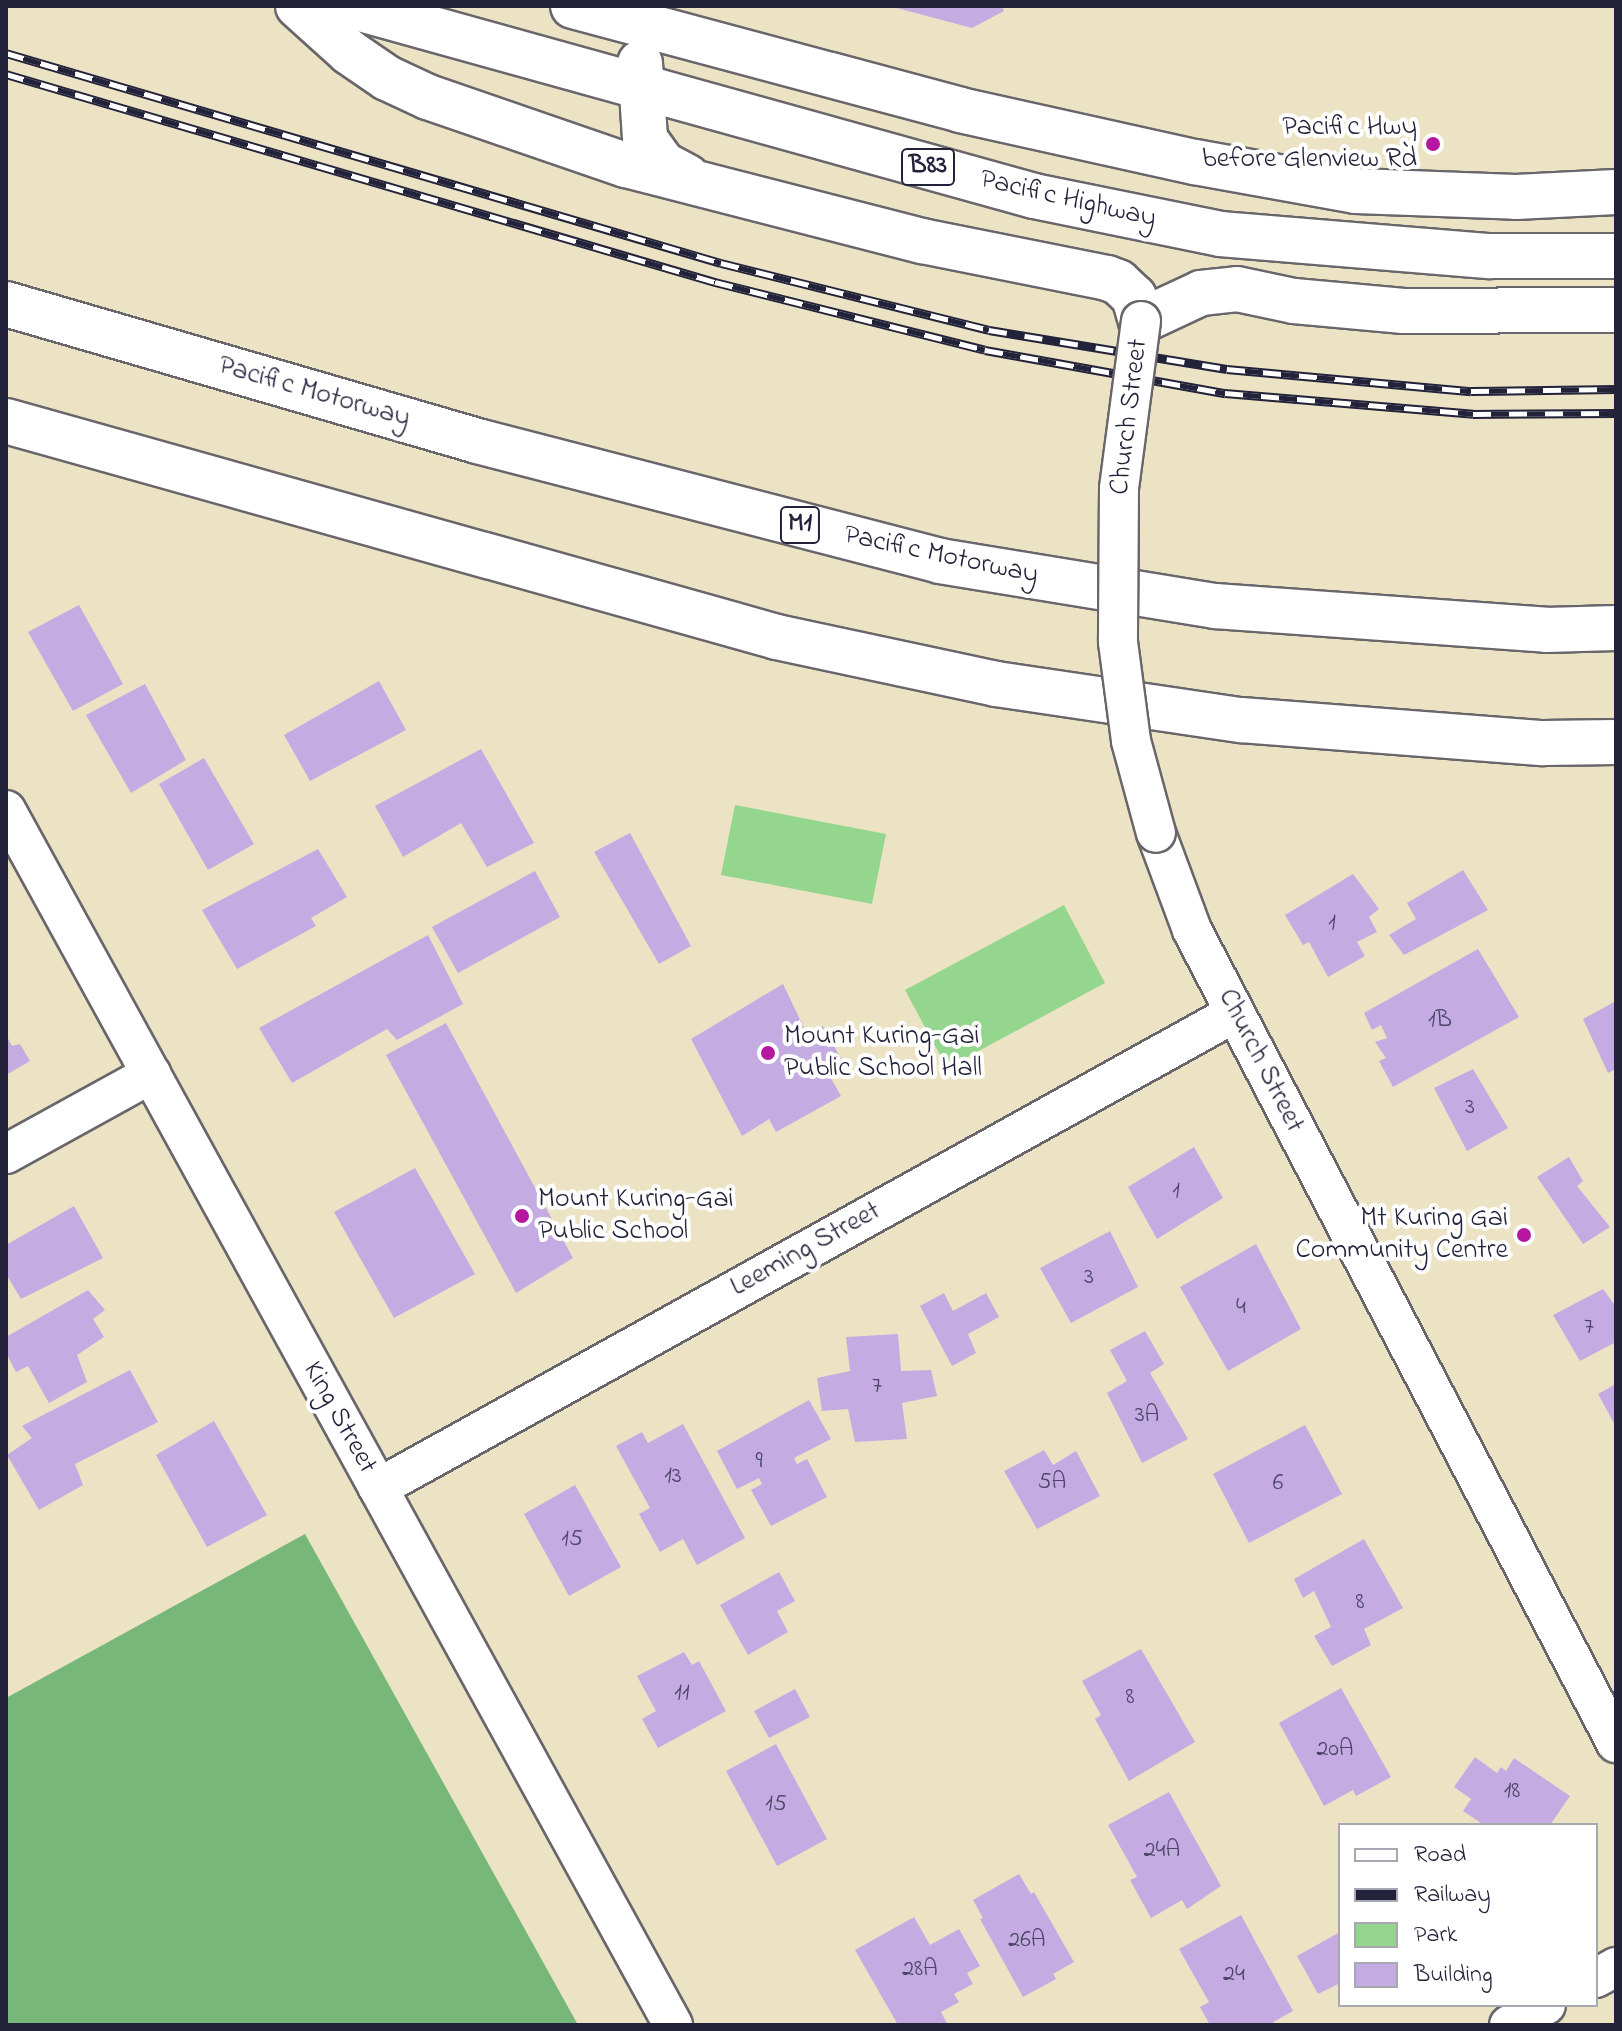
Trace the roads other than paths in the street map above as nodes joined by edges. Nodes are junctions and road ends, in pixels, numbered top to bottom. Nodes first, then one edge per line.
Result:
1 (298, 6) edge
2 (350, 6) edge
3 (573, 6) edge
4 (640, 14) edge
5 (640, 88) junction
6 (697, 181) junction
7 (1616, 192) edge
8 (1616, 256) edge
9 (6, 304) edge
10 (1616, 310) edge
11 (1141, 321) junction
12 (6, 421) edge
13 (1616, 628) edge
14 (1616, 742) edge
15 (6, 810) edge
16 (1235, 1013) junction
17 (151, 1074) junction
18 (6, 1154) edge
19 (378, 1488) junction
20 (1616, 1743) edge
21 (1616, 1967) edge
22 (1598, 1977) edge
23 (1542, 2007) edge
24 (673, 2025) edge
25 (1509, 2025) edge

1 - 6 main road
2 - 5 main road, Pacific Highway / B83
3 - 4 main road, B83
4 - 5 main road
4 - 7 main road, B83
5 - 6 main road
5 - 8 main road, Pacific Highway / B83
6 - 11 main road
9 - 13 main road, Pacific Motorway / M1
10 - 11 main road
11 - 16 street, Church Street, bridge
12 - 14 main road
15 - 17 street, King Street
16 - 19 street, Leeming Street
16 - 20 street, Church Street
17 - 18 street
17 - 19 street, King Street
19 - 24 street, King Street
21 - 22 street
23 - 25 street

